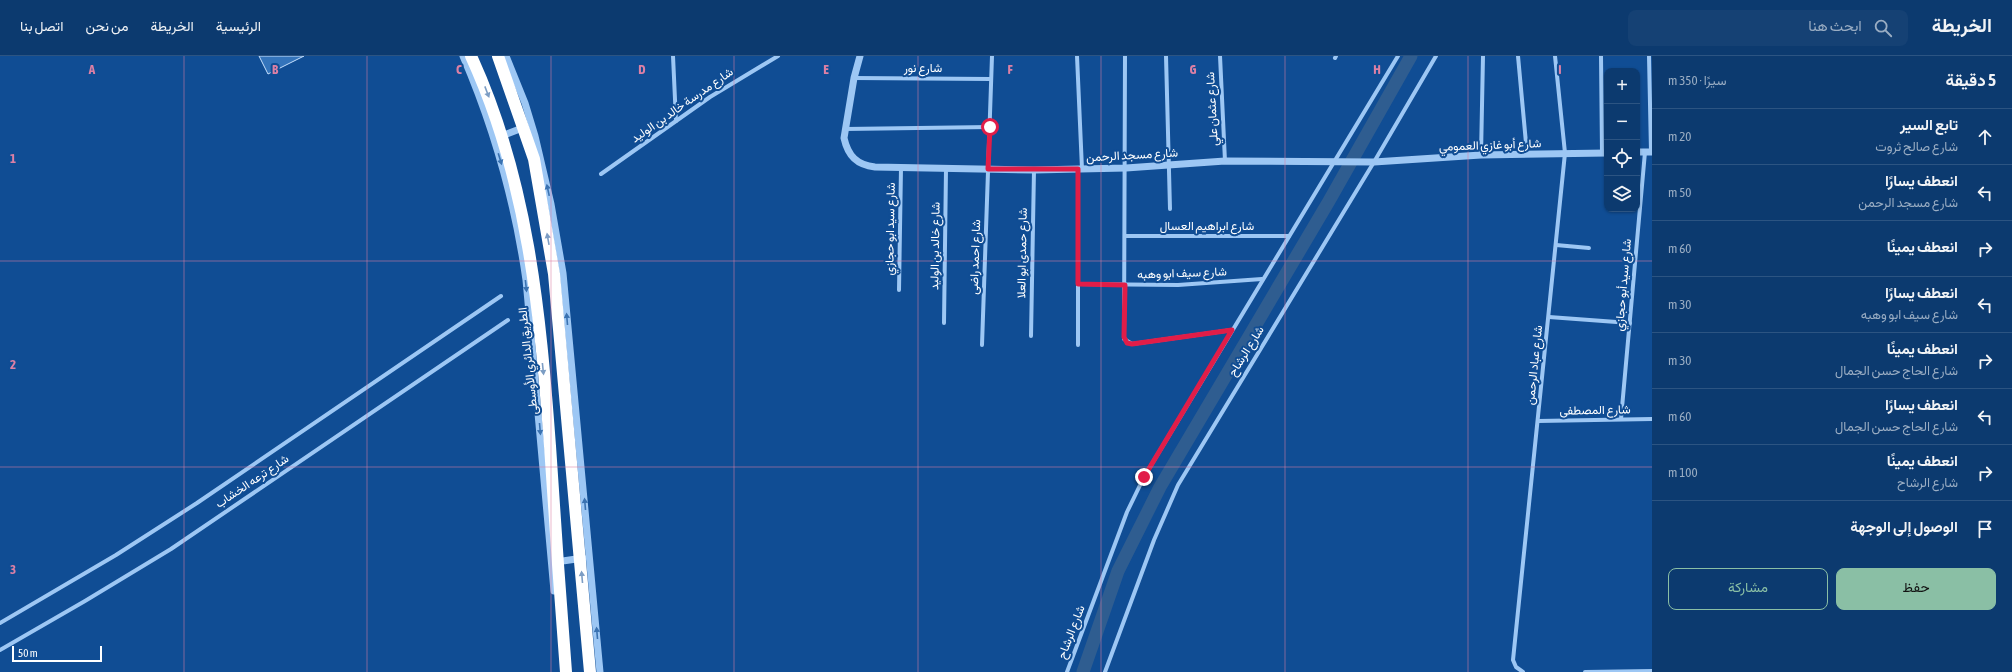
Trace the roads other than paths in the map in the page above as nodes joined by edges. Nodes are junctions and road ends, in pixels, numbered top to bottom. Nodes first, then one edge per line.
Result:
1 (463, 56) edge
2 (471, 56) edge
3 (498, 56) edge
4 (506, 56) edge
5 (673, 56) edge
6 (778, 56) edge
7 (860, 56) edge
8 (992, 56) edge
9 (1077, 56) edge
10 (1126, 56) edge
11 (1166, 56) edge
12 (1220, 56) edge
13 (1398, 56) edge
14 (1436, 56) edge
15 (1483, 56) edge
16 (1518, 56) edge
17 (1555, 56) edge
18 (1601, 56) edge
19 (1649, 56) edge
20 (854, 78) junction
21 (991, 79) junction
22 (676, 121) junction
23 (532, 124) junction
24 (990, 127) junction
25 (845, 129) junction
26 (494, 140) junction
27 (1649, 152) edge
28 (1565, 153) junction
29 (1604, 153) edge
30 (1527, 154) junction
31 (1481, 155) junction
32 (1225, 161) junction
33 (1334, 161) junction
34 (1374, 162) junction
35 (1169, 165) junction
36 (901, 168) junction
37 (1126, 168) junction
38 (946, 169) junction
39 (988, 169) junction
40 (1080, 169) junction
41 (1034, 170) junction
42 (601, 174) dead end
43 (1170, 208) dead end
44 (1125, 236) junction
45 (1289, 236) junction
46 (1556, 245) junction
47 (1589, 248) dead end
48 (1262, 279) junction
49 (1078, 284) junction
50 (1125, 285) junction
51 (899, 290) dead end
52 (501, 296) dead end
53 (1549, 317) junction
54 (508, 320) dead end
55 (944, 323) dead end
56 (1630, 323) junction
57 (1232, 330) junction
58 (1031, 336) dead end
59 (982, 345) dead end
60 (1078, 345) dead end
61 (1621, 419) junction
62 (1652, 419) edge
63 (1538, 421) junction
64 (590, 558) junction
65 (552, 562) junction
66 (0, 623) edge
67 (0, 650) edge
68 (1652, 671) edge
69 (561, 672) edge
70 (566, 672) edge
71 (590, 672) edge
72 (600, 672) edge
73 (1067, 672) edge
74 (1105, 672) edge
75 (1523, 672) edge
76 (1584, 672) edge

1 - 26 street
2 -> 70 highway, الطريق الدائري الأوسطى, bridge
71 -> 3 highway, bridge
4 - 23 street
5 - 22 street
6 - 22 street, شارع مدرسة خالد بن الوليد
7 - 20 street
8 - 21 street, شارع احمد راضى
9 - 40 street
10 - 37 street
11 - 35 street
12 - 32 street, شارع عثمان علي
13 - 33 street, شارع الرشاح
14 - 34 street, شارع الرشاح
15 - 31 street
16 - 30 street
17 - 28 street, شارع عباد الرحمن
18 - 29 street
19 - 27 street, شارع سيد أبو حجازي
20 - 21 street, شارع نور
20 - 25 street
21 - 24 street, شارع احمد راضى
22 - 42 street, شارع مدرسة خالد بن الوليد
23 - 26 street
64 -> 23 street
24 - 25 street
24 - 39 street, شارع احمد راضى
25 - 36 street, شارع مسجد الرحمن
26 -> 65 street
27 - 56 street, شارع سيد أبو حجازي
28 - 29 street, شارع أبو غازي العمومي
28 - 30 street, شارع أبو غازي العمومي
28 - 46 street, شارع عباد الرحمن
30 - 31 street, شارع أبو غازي العمومي
31 - 34 street, شارع أبو غازي العمومي
32 - 33 street, شارع مسجد الرحمن
32 - 35 street, شارع مسجد الرحمن
33 - 34 street, شارع مسجد الرحمن
33 - 45 street, شارع الرشاح
34 - 74 street, شارع الرشاح
35 - 37 street, شارع مسجد الرحمن
35 - 43 street
36 - 38 street, شارع مسجد الرحمن
36 - 51 street, شارع سيد ابو حجازي
37 - 40 street, شارع مسجد الرحمن
37 - 44 street
38 - 39 street, شارع مسجد الرحمن
38 - 55 street, شارع خالد بن الوليد
39 - 41 street, شارع مسجد الرحمن
39 - 59 street, شارع احمد راضى
40 - 41 street, شارع مسجد الرحمن
40 - 49 street
41 - 58 street, شارع حمدى ابو العلا
44 - 45 street, شارع ابراهيم العسال
44 - 50 street
45 - 48 street, شارع الرشاح
46 - 47 street
46 - 53 street, شارع عباد الرحمن
48 - 50 street, شارع سيف ابو وهبه
48 - 57 street, شارع الرشاح
49 - 50 street, شارع سيف ابو وهبه
49 - 60 street
50 - 57 street
52 - 66 street, شارع ترعه الخشاب
53 - 56 street
53 - 63 street, شارع عباد الرحمن
54 - 67 street, شارع ترعه الخشاب
56 - 61 street, شارع سيد أبو حجازي
57 - 73 street, شارع الرشاح
61 - 62 street, شارع المصطفى
61 - 63 street, شارع المصطفى
63 - 75 street, شارع عباد الرحمن
64 - 65 street
72 -> 64 street
65 - 69 street
68 - 76 street

